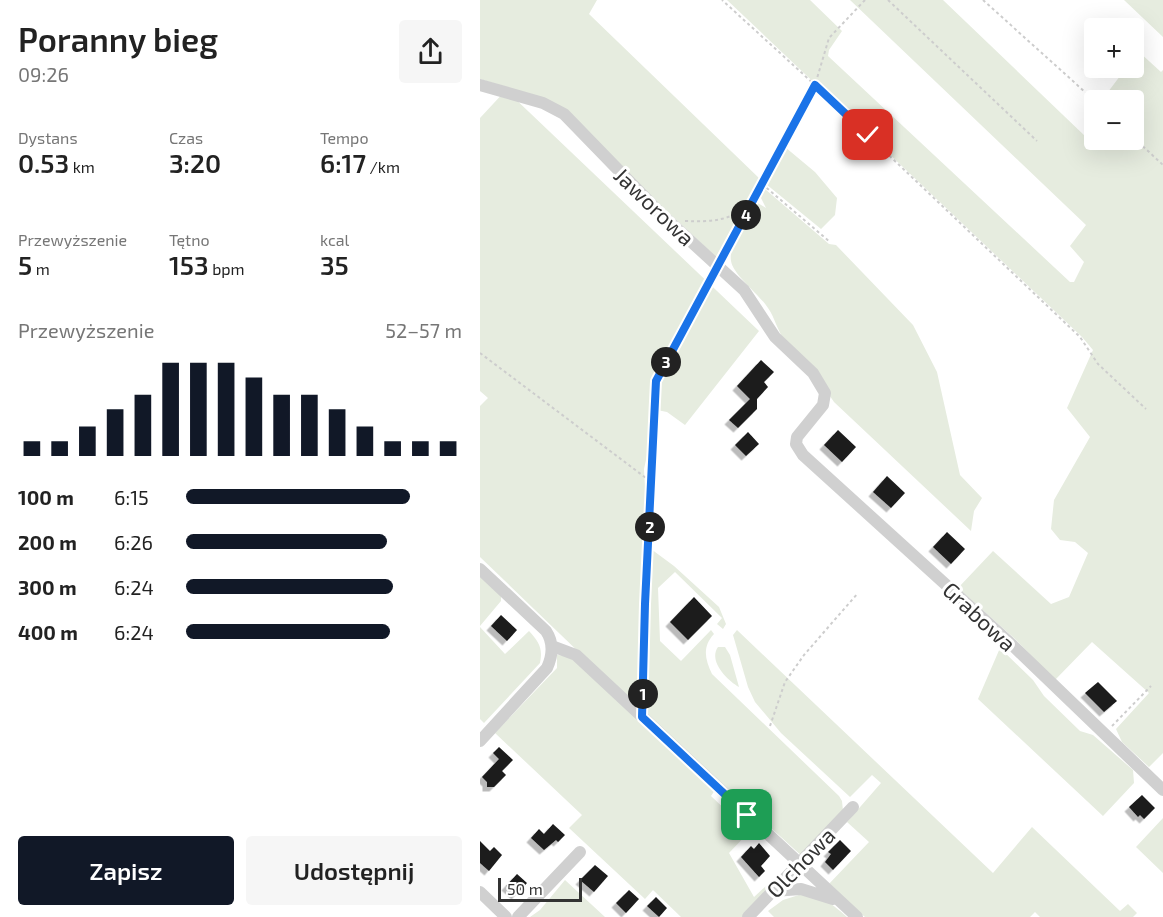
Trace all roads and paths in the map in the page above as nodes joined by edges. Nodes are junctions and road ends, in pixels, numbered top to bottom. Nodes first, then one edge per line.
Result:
1 (722, 0) edge
2 (865, 0) edge
3 (888, 0) edge
4 (983, 0) edge
5 (480, 85) edge
6 (815, 85) junction
7 (1084, 91) edge
8 (1037, 141) dead end
9 (1144, 147) edge
10 (1163, 165) edge
11 (762, 184) junction
12 (751, 206) junction
13 (682, 220) dead end
14 (830, 242) dead end
15 (718, 264) junction
16 (480, 353) edge
17 (1146, 409) dead end
18 (796, 444) joint
19 (651, 482) junction
20 (480, 568) edge
21 (858, 593) dead end
22 (552, 646) junction
23 (1151, 686) dead end
24 (642, 717) junction
25 (770, 726) dead end
26 (1104, 734) junction
27 (480, 741) edge
28 (1163, 790) edge
29 (853, 807) dead end
30 (580, 852) dead end
31 (800, 864) junction
32 (773, 891) junction
33 (480, 892) edge
34 (847, 908) junction
35 (506, 917) edge
36 (518, 917) edge
37 (747, 917) edge
38 (856, 917) edge

1 - 6 path
2 - 6 path
3 - 8 path
4 - 7 path
5 - 15 street, Jaworowa
6 - 11 path
6 - 17 path
9 - 10 path
11 - 12 path
11 - 14 path
12 - 13 path
12 - 15 path
15 - 18 street, Jaworowa
15 - 19 path
16 - 19 path
18 - 26 street, Grabowa
19 - 24 path
20 - 22 street
21 - 25 path
22 - 24 street
22 - 27 street
23 - 26 path
24 - 31 street
26 - 28 street, Grabowa
29 - 31 street, Olchowa
30 - 36 street
31 - 32 street, Olchowa
31 - 34 street
32 - 34 street
32 - 37 street, Olchowa
33 - 35 street
34 - 38 street

